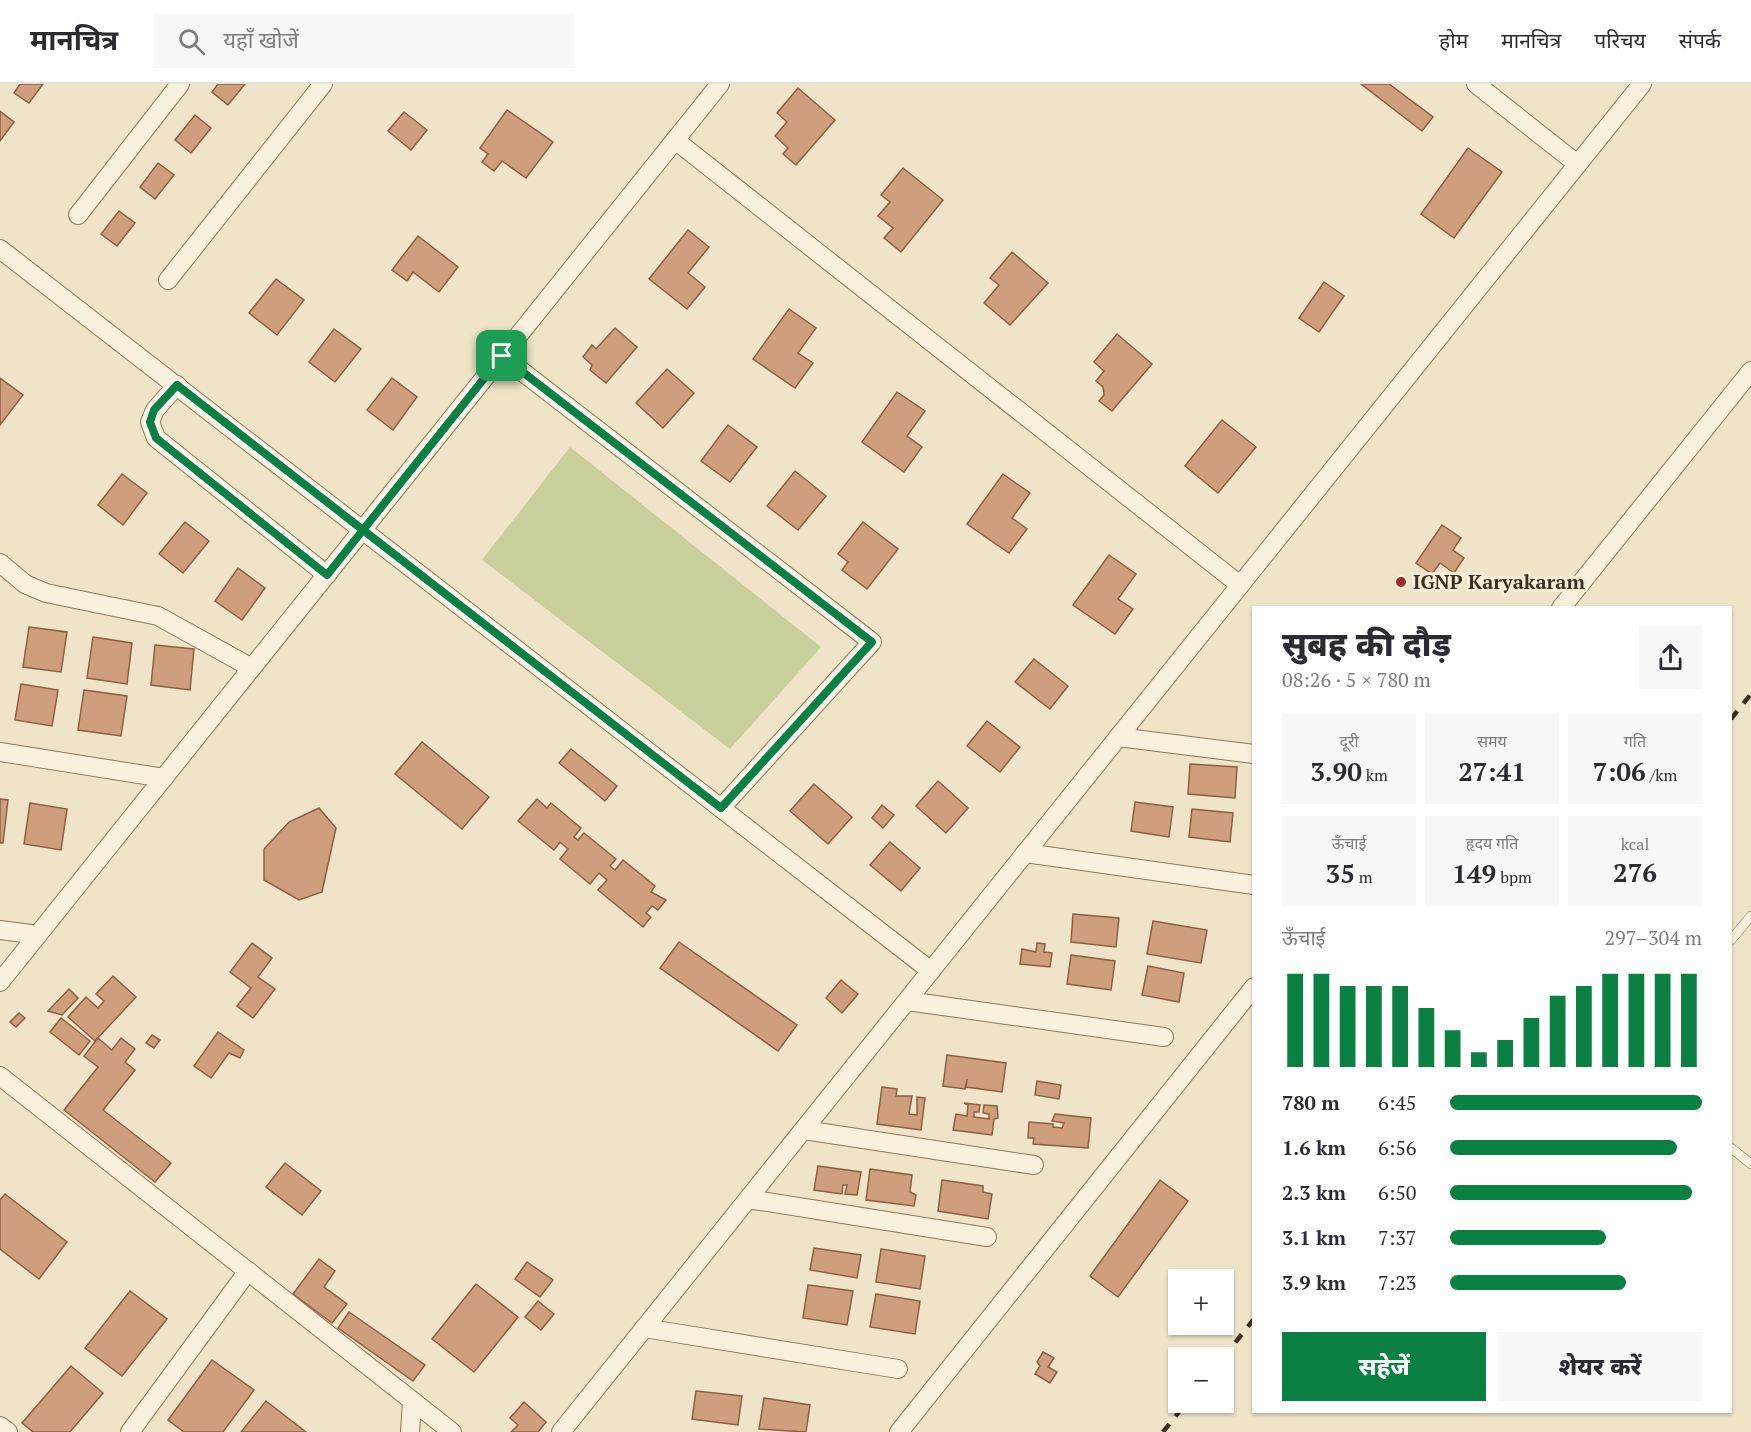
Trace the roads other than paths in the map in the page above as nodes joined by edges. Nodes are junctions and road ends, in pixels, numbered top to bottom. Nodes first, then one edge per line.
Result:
1 (180, 84) edge
2 (323, 84) edge
3 (720, 84) edge
4 (1476, 84) edge
5 (1642, 84) edge
6 (675, 140) junction
7 (1576, 163) junction
8 (78, 215) dead end
9 (0, 249) edge
10 (168, 280) dead end
11 (502, 356) junction
12 (1751, 371) edge
13 (177, 385) junction
14 (363, 530) junction
15 (0, 563) edge
16 (327, 575) junction
17 (1240, 585) junction
18 (1563, 606) edge
19 (252, 668) junction
20 (1118, 738) junction
21 (0, 752) edge
22 (1252, 754) edge
23 (164, 778) junction
24 (721, 808) junction
25 (1025, 853) junction
26 (1252, 885) edge
27 (1751, 916) edge
28 (0, 930) edge
29 (38, 935) junction
30 (1732, 939) edge
31 (931, 971) junction
32 (0, 982) edge
33 (1252, 990) edge
34 (907, 1001) junction
35 (1164, 1037) dead end
36 (0, 1076) edge
37 (804, 1130) junction
38 (1732, 1149) edge
39 (1751, 1164) edge
40 (1034, 1165) dead end
41 (748, 1199) junction
42 (987, 1237) dead end
43 (248, 1272) junction
44 (644, 1328) junction
45 (898, 1369) dead end
46 (412, 1401) junction
47 (0, 1426) edge
48 (8, 1432) edge
49 (130, 1432) edge
50 (410, 1432) edge
51 (452, 1432) edge
52 (561, 1432) edge
53 (899, 1432) edge

1 - 8 street
2 - 10 street
3 - 6 street
4 - 7 street
5 - 7 street
6 - 11 street
6 - 17 street
7 - 17 street
9 - 13 street
11 - 14 street
11 - 24 street
12 - 18 street
13 - 14 street
13 - 16 street
14 - 16 street
14 - 24 street
15 - 19 street
16 - 19 street
17 - 20 street
19 - 23 street
20 - 22 street
20 - 25 street
21 - 23 street
23 - 29 street
24 - 31 street
25 - 26 street
25 - 31 street
27 - 30 lane
28 - 29 street
29 - 32 street
31 - 34 street
33 - 53 street
34 - 35 street
34 - 37 street
36 - 43 street
37 - 40 street
37 - 41 street
38 - 39 lane
41 - 42 street
41 - 44 street
43 - 46 street
43 - 49 street
44 - 45 street
44 - 52 street
46 - 50 street
46 - 51 street
47 - 48 street

